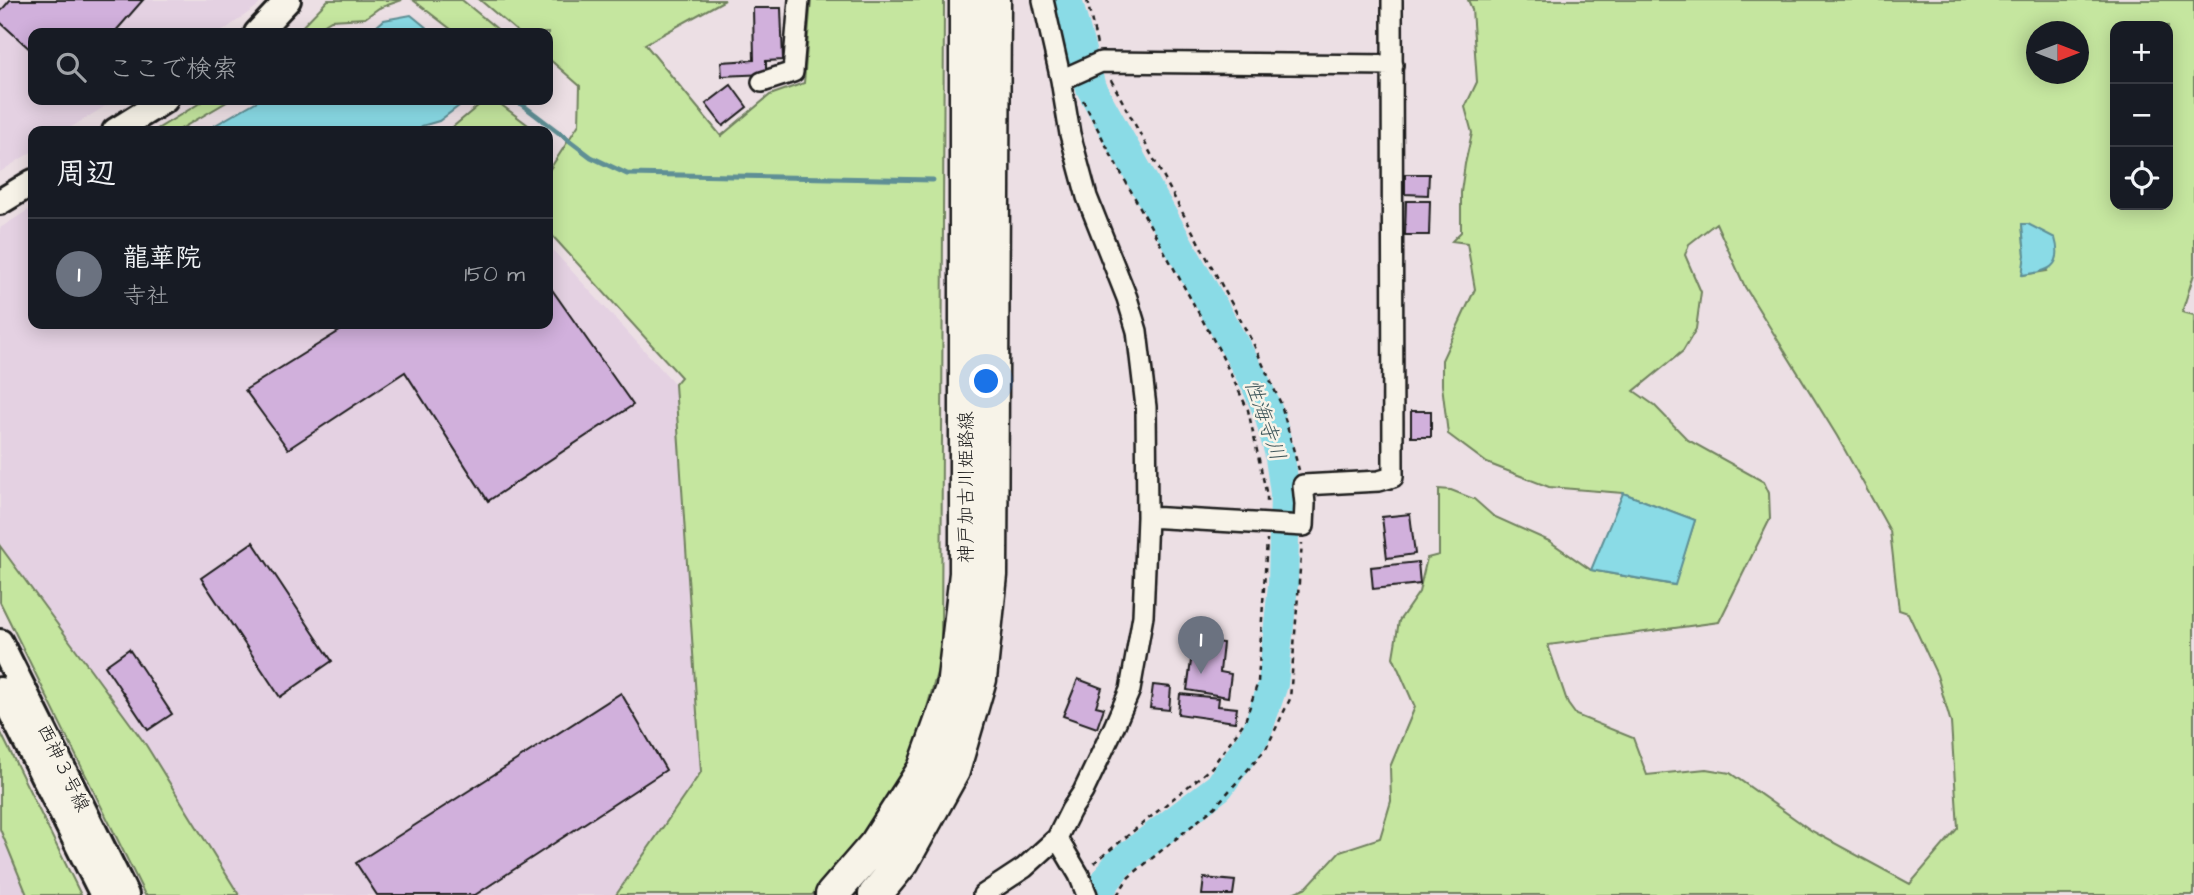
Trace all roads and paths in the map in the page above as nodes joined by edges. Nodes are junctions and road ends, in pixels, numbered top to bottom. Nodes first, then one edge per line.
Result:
1 (288, 0) edge
2 (799, 0) edge
3 (966, 0) edge
4 (994, 0) edge
5 (1043, 0) edge
6 (1087, 0) edge
7 (1392, 0) edge
8 (262, 28) edge
9 (1101, 62) junction
10 (1393, 65) junction
11 (1066, 78) junction
12 (762, 82) dead end
13 (158, 105) edge
14 (123, 126) edge
15 (28, 185) edge
16 (0, 202) edge
17 (1303, 485) junction
18 (1147, 517) junction
19 (1268, 525) junction
20 (1304, 526) junction
21 (0, 642) edge
22 (0, 690) edge
23 (1057, 838) junction
24 (1079, 876) junction
25 (103, 895) edge
26 (126, 895) edge
27 (832, 895) edge
28 (875, 895) edge
29 (983, 895) edge
30 (1087, 895) edge
31 (1117, 895) edge

1 - 8 street
2 - 12 street
3 - 27 main road, 神戸加古川姫路線
4 - 28 main road, 神戸加古川姫路線
5 - 11 street
6 - 9 path
7 - 10 street
9 - 10 street
9 - 11 street
9 - 17 path
10 - 17 street
11 - 18 street
11 - 19 path
13 - 14 street
15 - 16 street
17 - 20 street
18 - 19 street
18 - 23 street
19 - 20 street
19 - 24 path
20 - 31 path
21 - 26 street, 西神３号線
22 - 25 street, 西神３号線
23 - 24 street
23 - 29 street
24 - 30 street

